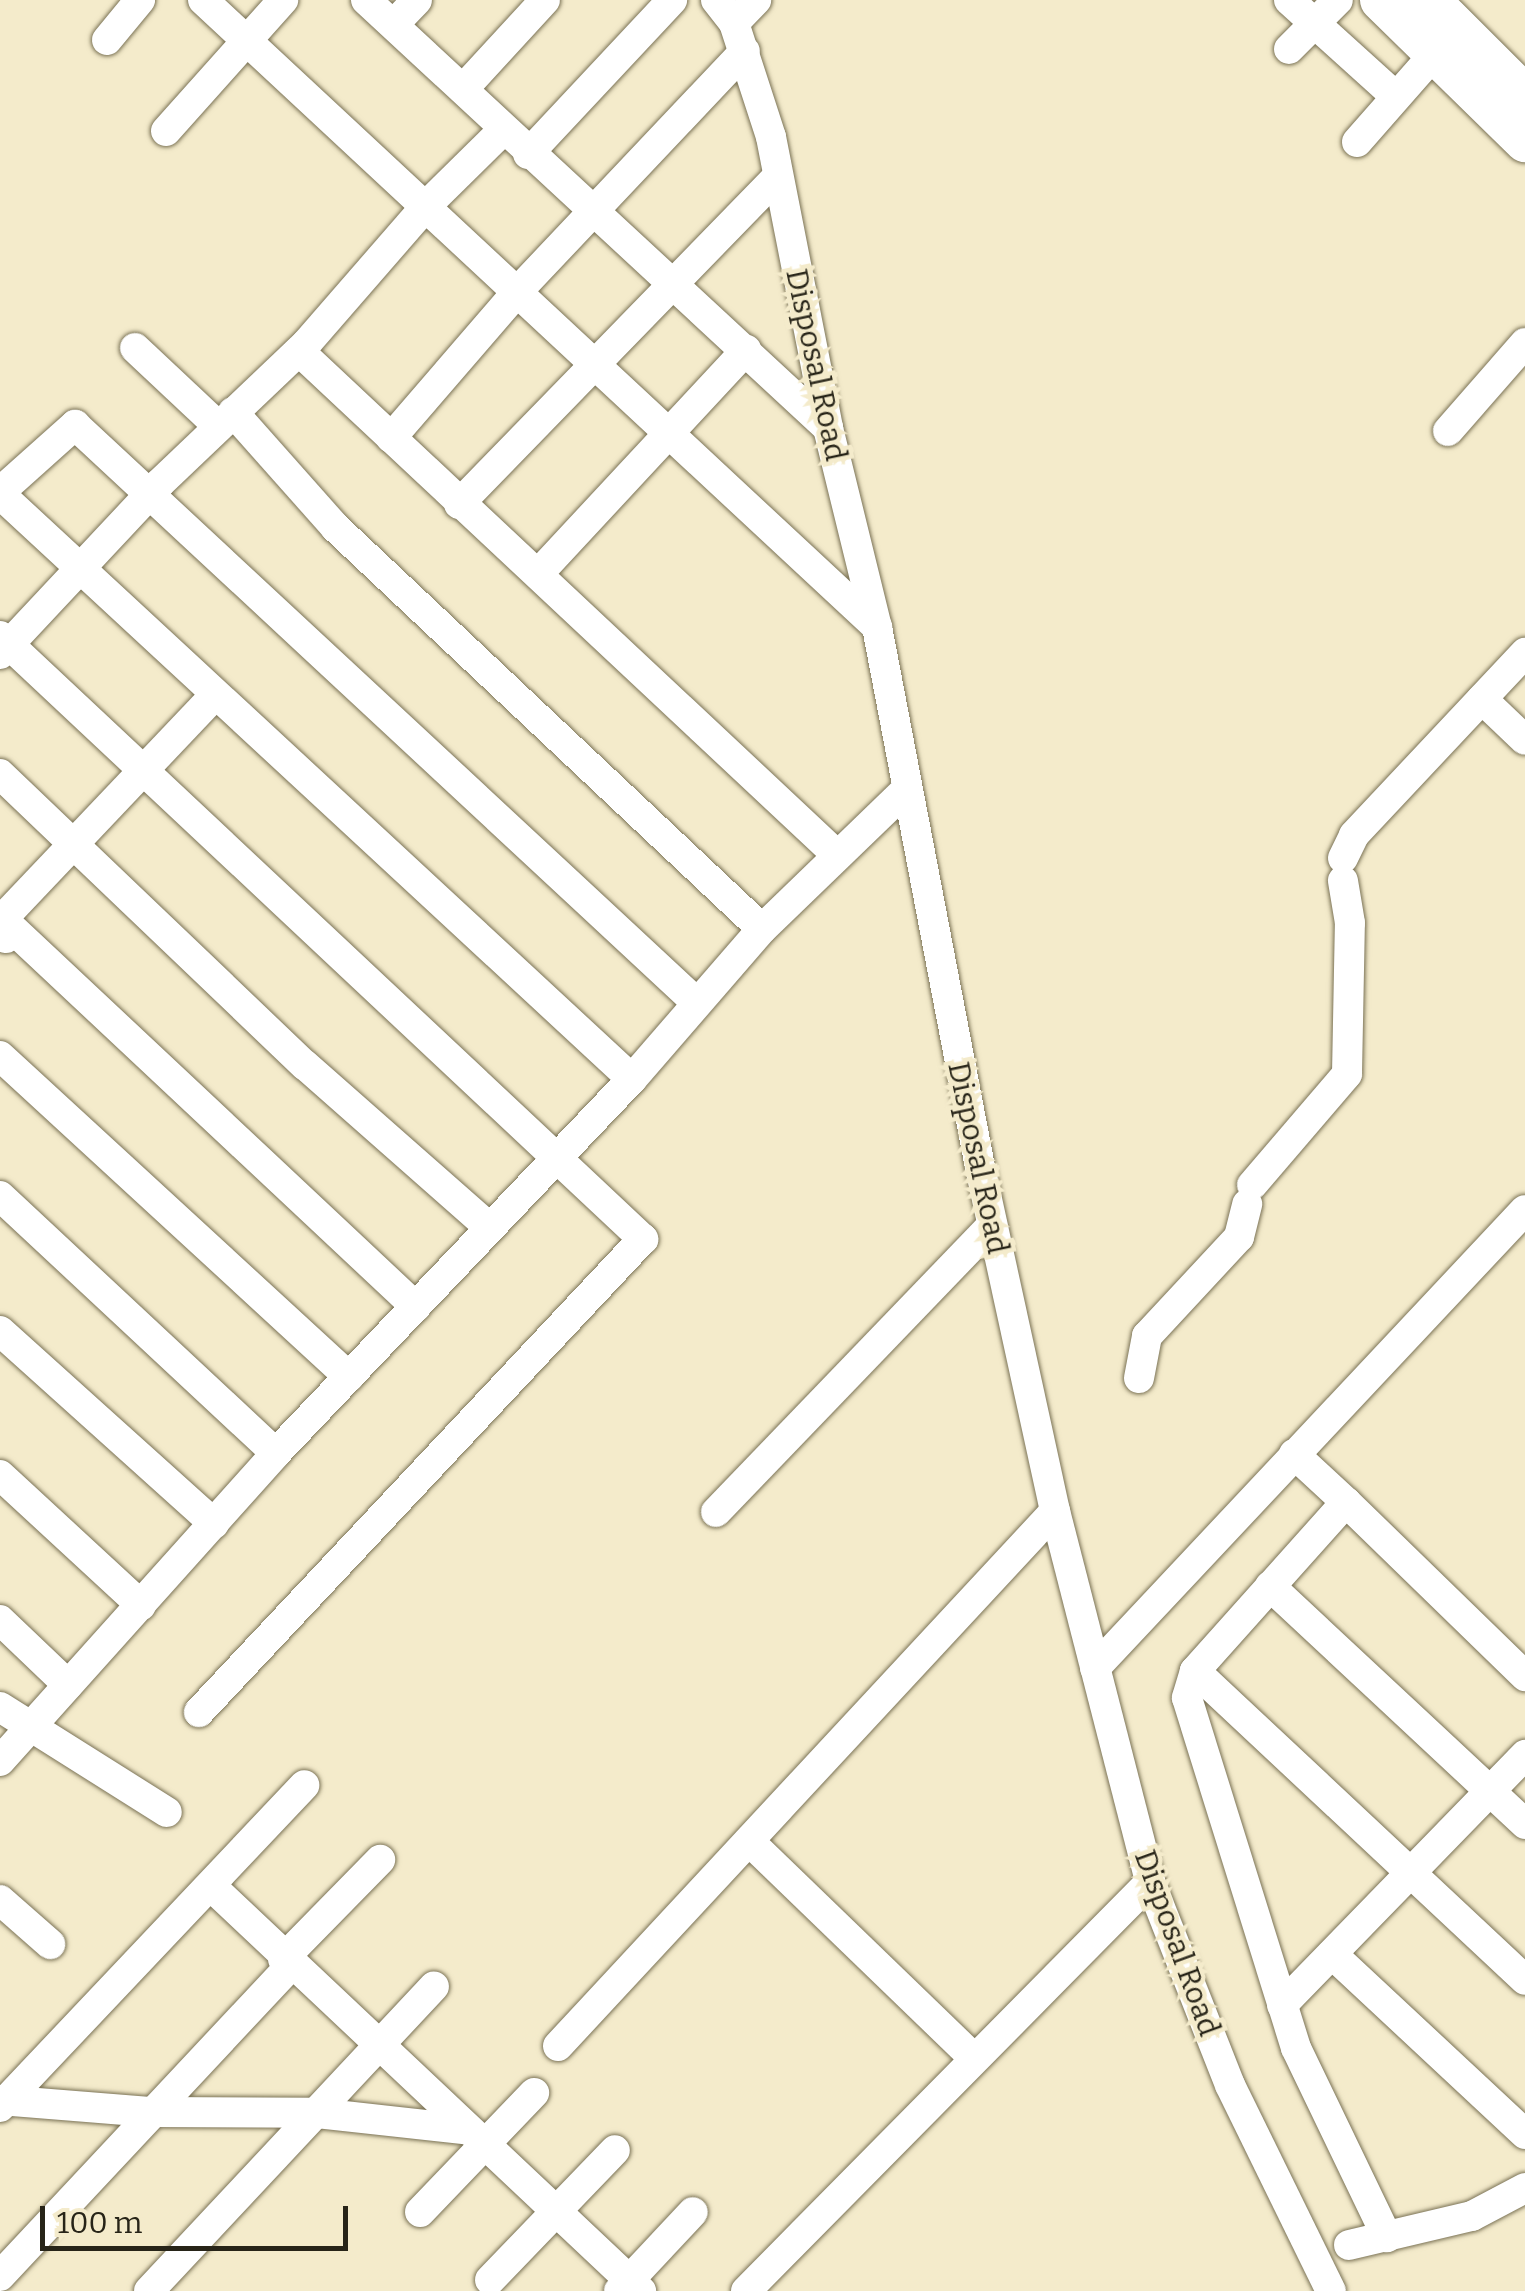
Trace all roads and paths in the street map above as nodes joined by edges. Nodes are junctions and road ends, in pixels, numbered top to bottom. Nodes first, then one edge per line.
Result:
1 (140, 0) edge
2 (204, 0) edge
3 (284, 0) edge
4 (366, 0) edge
5 (417, 0) edge
6 (545, 0) edge
7 (672, 0) edge
8 (756, 0) edge
9 (1290, 0) edge
10 (1338, 0) edge
11 (1381, 0) edge
12 (1429, 0) edge
13 (1315, 23) junction
14 (394, 24) junction
15 (732, 25) edge
16 (107, 40) dead end
17 (245, 40) junction
18 (1289, 48) dead end
19 (1436, 52) junction
20 (465, 88) junction
21 (1393, 94) junction
22 (1525, 96) edge
23 (502, 130) junction
24 (166, 132) dead end
25 (1525, 140) edge
26 (1357, 142) dead end
27 (528, 154) junction
28 (777, 177) junction
29 (424, 208) junction
30 (592, 212) junction
31 (670, 282) junction
32 (516, 292) junction
33 (1525, 343) edge
34 (135, 348) dead end
35 (746, 350) junction
36 (299, 351) junction
37 (594, 364) junction
38 (225, 419) junction
39 (828, 428) junction
40 (1448, 431) dead end
41 (669, 433) junction
42 (391, 438) junction
43 (0, 493) edge
44 (150, 494) junction
45 (460, 504) junction
46 (79, 570) junction
47 (538, 574) junction
48 (877, 627) junction
49 (3, 645) edge
50 (1525, 652) edge
51 (213, 697) junction
52 (1482, 699) junction
53 (1525, 740) edge
54 (145, 769) junction
55 (0, 774) edge
56 (906, 790) junction
57 (74, 846) junction
58 (837, 855) junction
59 (2, 928) edge
60 (762, 929) junction
61 (697, 1003) junction
62 (0, 1056) edge
63 (632, 1079) junction
64 (560, 1154) junction
65 (0, 1196) edge
66 (1525, 1210) edge
67 (992, 1225) junction
68 (488, 1228) junction
69 (416, 1306) junction
70 (0, 1331) edge
71 (350, 1377) junction
72 (1139, 1378) dead end
73 (276, 1454) junction
74 (1294, 1454) junction
75 (0, 1475) edge
76 (1346, 1502) junction
77 (1055, 1510) junction
78 (716, 1512) dead end
79 (214, 1524) junction
80 (1270, 1586) junction
81 (142, 1605) junction
82 (0, 1620) edge
83 (1095, 1668) junction
84 (1195, 1670) junction
85 (1525, 1676) edge
86 (68, 1685) junction
87 (0, 1707) edge
88 (199, 1712) dead end
89 (32, 1726) junction
90 (1525, 1755) edge
91 (0, 1761) edge
92 (304, 1785) dead end
93 (1490, 1791) junction
94 (167, 1812) dead end
95 (1525, 1824) edge
96 (749, 1841) junction
97 (380, 1860) dead end
98 (1408, 1876) junction
99 (1150, 1882) junction
100 (210, 1886) junction
101 (0, 1900) edge
102 (50, 1944) dead end
103 (1332, 1954) junction
104 (287, 1962) junction
105 (1525, 1980) edge
106 (434, 1986) dead end
107 (1282, 2005) junction
108 (376, 2044) junction
109 (558, 2046) dead end
110 (972, 2056) junction
111 (534, 2093) dead end
112 (2, 2103) edge
113 (150, 2112) junction
114 (316, 2113) junction
115 (1525, 2134) edge
116 (473, 2138) junction
117 (615, 2150) dead end
118 (1525, 2188) edge
119 (1525, 2206) edge
120 (1491, 2209) junction
121 (553, 2211) junction
122 (420, 2212) dead end
123 (692, 2212) dead end
124 (1387, 2237) junction
125 (1350, 2245) dead end
126 (0, 2276) edge
127 (490, 2280) dead end
128 (630, 2287) edge
129 (148, 2291) edge
130 (746, 2291) edge
131 (1331, 2291) edge

1 - 16 street
2 - 17 street
3 - 17 street
4 - 14 street
5 - 14 street
6 - 20 street
7 - 27 street
8 - 15 street
9 - 13 street
10 - 13 street
11 - 19 highway
12 - 22 highway
13 - 18 street
13 - 21 street
14 - 20 street
15 - 28 street, Disposal Road
15 - 30 street
17 - 24 street
17 - 29 street
19 - 21 street
19 - 25 highway
20 - 23 street
21 - 26 street
23 - 27 street
23 - 29 street
27 - 30 street
28 - 31 street
28 - 39 street, Disposal Road
29 - 32 street
29 - 36 street
30 - 31 street
30 - 32 street
31 - 35 street
31 - 37 street
32 - 37 street
32 - 42 street
33 - 40 street
34 - 38 street
35 - 39 street
35 - 41 street
36 - 38 street
36 - 42 street
37 - 41 street
37 - 45 street
38 - 44 street
38 - 60 street
39 - 48 street, Disposal Road
41 - 47 street
41 - 48 street
42 - 45 street
43 - 44 street
43 - 46 street
44 - 46 street
44 - 61 street
45 - 47 street
46 - 49 street
46 - 51 street
47 - 58 street
48 - 56 street, Disposal Road
49 - 54 street
50 - 52 street
51 - 54 street
51 - 63 street
52 - 53 street
52 - 72 street
54 - 57 street
54 - 64 street
55 - 57 street
56 - 58 street
56 - 67 street, Disposal Road
57 - 59 street
57 - 68 street
58 - 60 street
59 - 69 street
60 - 61 street
61 - 63 street
62 - 71 street
63 - 64 street
64 - 68 street
64 - 88 street
65 - 73 street
66 - 74 street
67 - 77 street, Disposal Road
67 - 78 street
68 - 69 street
69 - 71 street
70 - 79 street
71 - 73 street
73 - 79 street
74 - 76 street
74 - 83 street
75 - 81 street
76 - 80 street
76 - 85 street
77 - 83 street, Disposal Road
77 - 96 street
79 - 81 street
80 - 84 street
80 - 93 street
81 - 86 street
82 - 86 street
83 - 99 street, Disposal Road
84 - 98 street
84 - 107 street
86 - 89 street
87 - 89 street
89 - 91 street
89 - 94 street
90 - 93 street
92 - 100 street
93 - 95 street
93 - 98 street
96 - 109 street
96 - 110 street
97 - 104 street
98 - 103 street
98 - 105 street
99 - 110 street
99 - 131 street, Disposal Road
100 - 104 street
100 - 112 street
101 - 102 street
103 - 107 street
103 - 115 street
104 - 108 street
104 - 113 street
106 - 108 street
107 - 124 street
108 - 114 street
108 - 116 street
110 - 130 street
111 - 116 street
112 - 113 street
113 - 114 street
113 - 126 street
114 - 116 street
114 - 129 street
116 - 121 street
116 - 122 street
117 - 121 street
118 - 120 street
119 - 120 street
120 - 124 street
121 - 127 street
121 - 128 street
123 - 128 street
124 - 125 street

